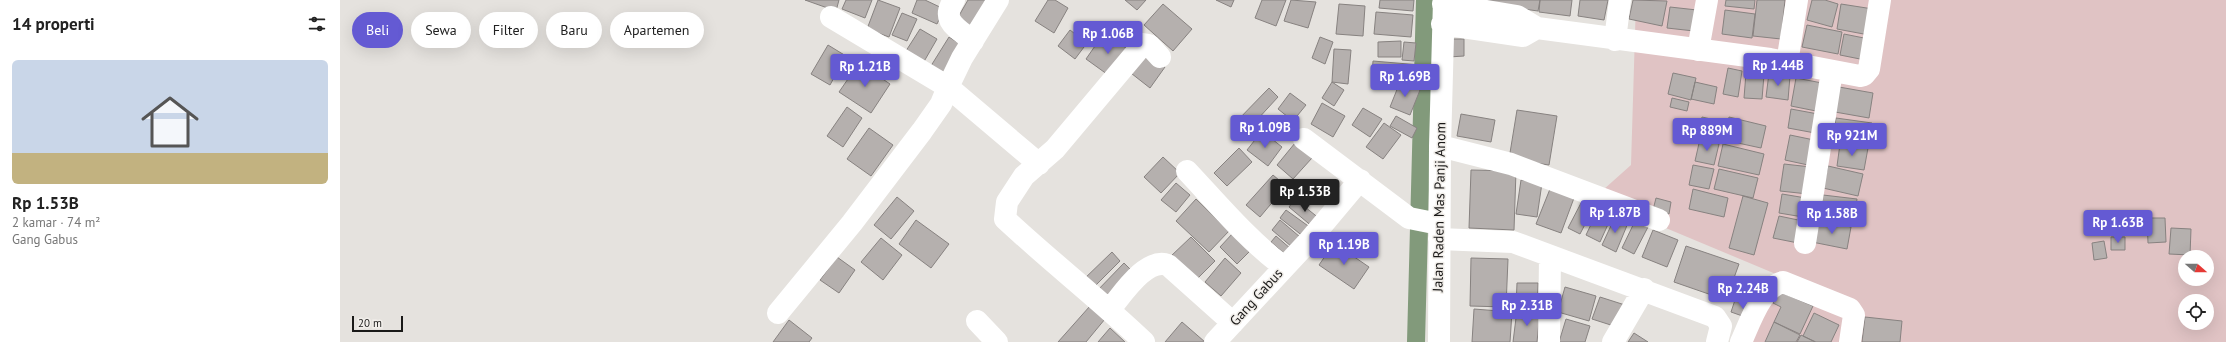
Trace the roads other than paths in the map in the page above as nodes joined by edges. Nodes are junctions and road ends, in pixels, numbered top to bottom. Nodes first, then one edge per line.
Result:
1 (954, 0) edge
2 (998, 0) edge
3 (1620, 0) edge
4 (1707, 0) edge
5 (1797, 0) edge
6 (1880, 0) edge
7 (1443, 9) edge
8 (831, 17) dead end
9 (1615, 40) junction
10 (973, 41) junction
11 (1698, 50) junction
12 (1160, 57) dead end
13 (1787, 63) junction
14 (1832, 72) junction
15 (948, 87) junction
16 (1304, 139) dead end
17 (1440, 146) junction
18 (1039, 164) junction
19 (1187, 171) dead end
20 (1360, 180) junction
21 (1659, 220) dead end
22 (1428, 226) junction
23 (1805, 243) dead end
24 (1550, 256) junction
25 (1284, 267) junction
26 (1644, 290) junction
27 (1110, 309) junction
28 (778, 313) dead end
29 (977, 321) dead end
30 (1233, 323) junction
31 (996, 342) edge
32 (1144, 342) edge
33 (1215, 342) edge
34 (1439, 342) edge
35 (1549, 342) edge
36 (1613, 342) edge
37 (1717, 342) edge
38 (1741, 342) edge
39 (1850, 342) edge

1 - 10 street
2 - 10 street
3 - 9 street
4 - 11 street
5 - 13 street
6 - 14 street
7 - 9 street
7 - 17 street, Jalan Raden Mas Panji Anom
8 - 15 street
9 - 11 street
10 - 15 street
11 - 13 street
12 - 18 street
13 - 14 street
14 - 23 street
15 - 18 street
15 - 28 street
16 - 20 street
17 - 21 street
17 - 22 street, Jalan Raden Mas Panji Anom
18 - 27 street
19 - 25 street
20 - 22 street
20 - 25 street, Gang Gabus
22 - 24 street
22 - 34 street, Jalan Raden Mas Panji Anom
24 - 26 street
24 - 35 street
25 - 30 street, Gang Gabus
26 - 36 street
26 - 37 street
27 - 30 street
27 - 32 street
29 - 31 street
30 - 33 street, Gang Gabus
38 - 39 street

